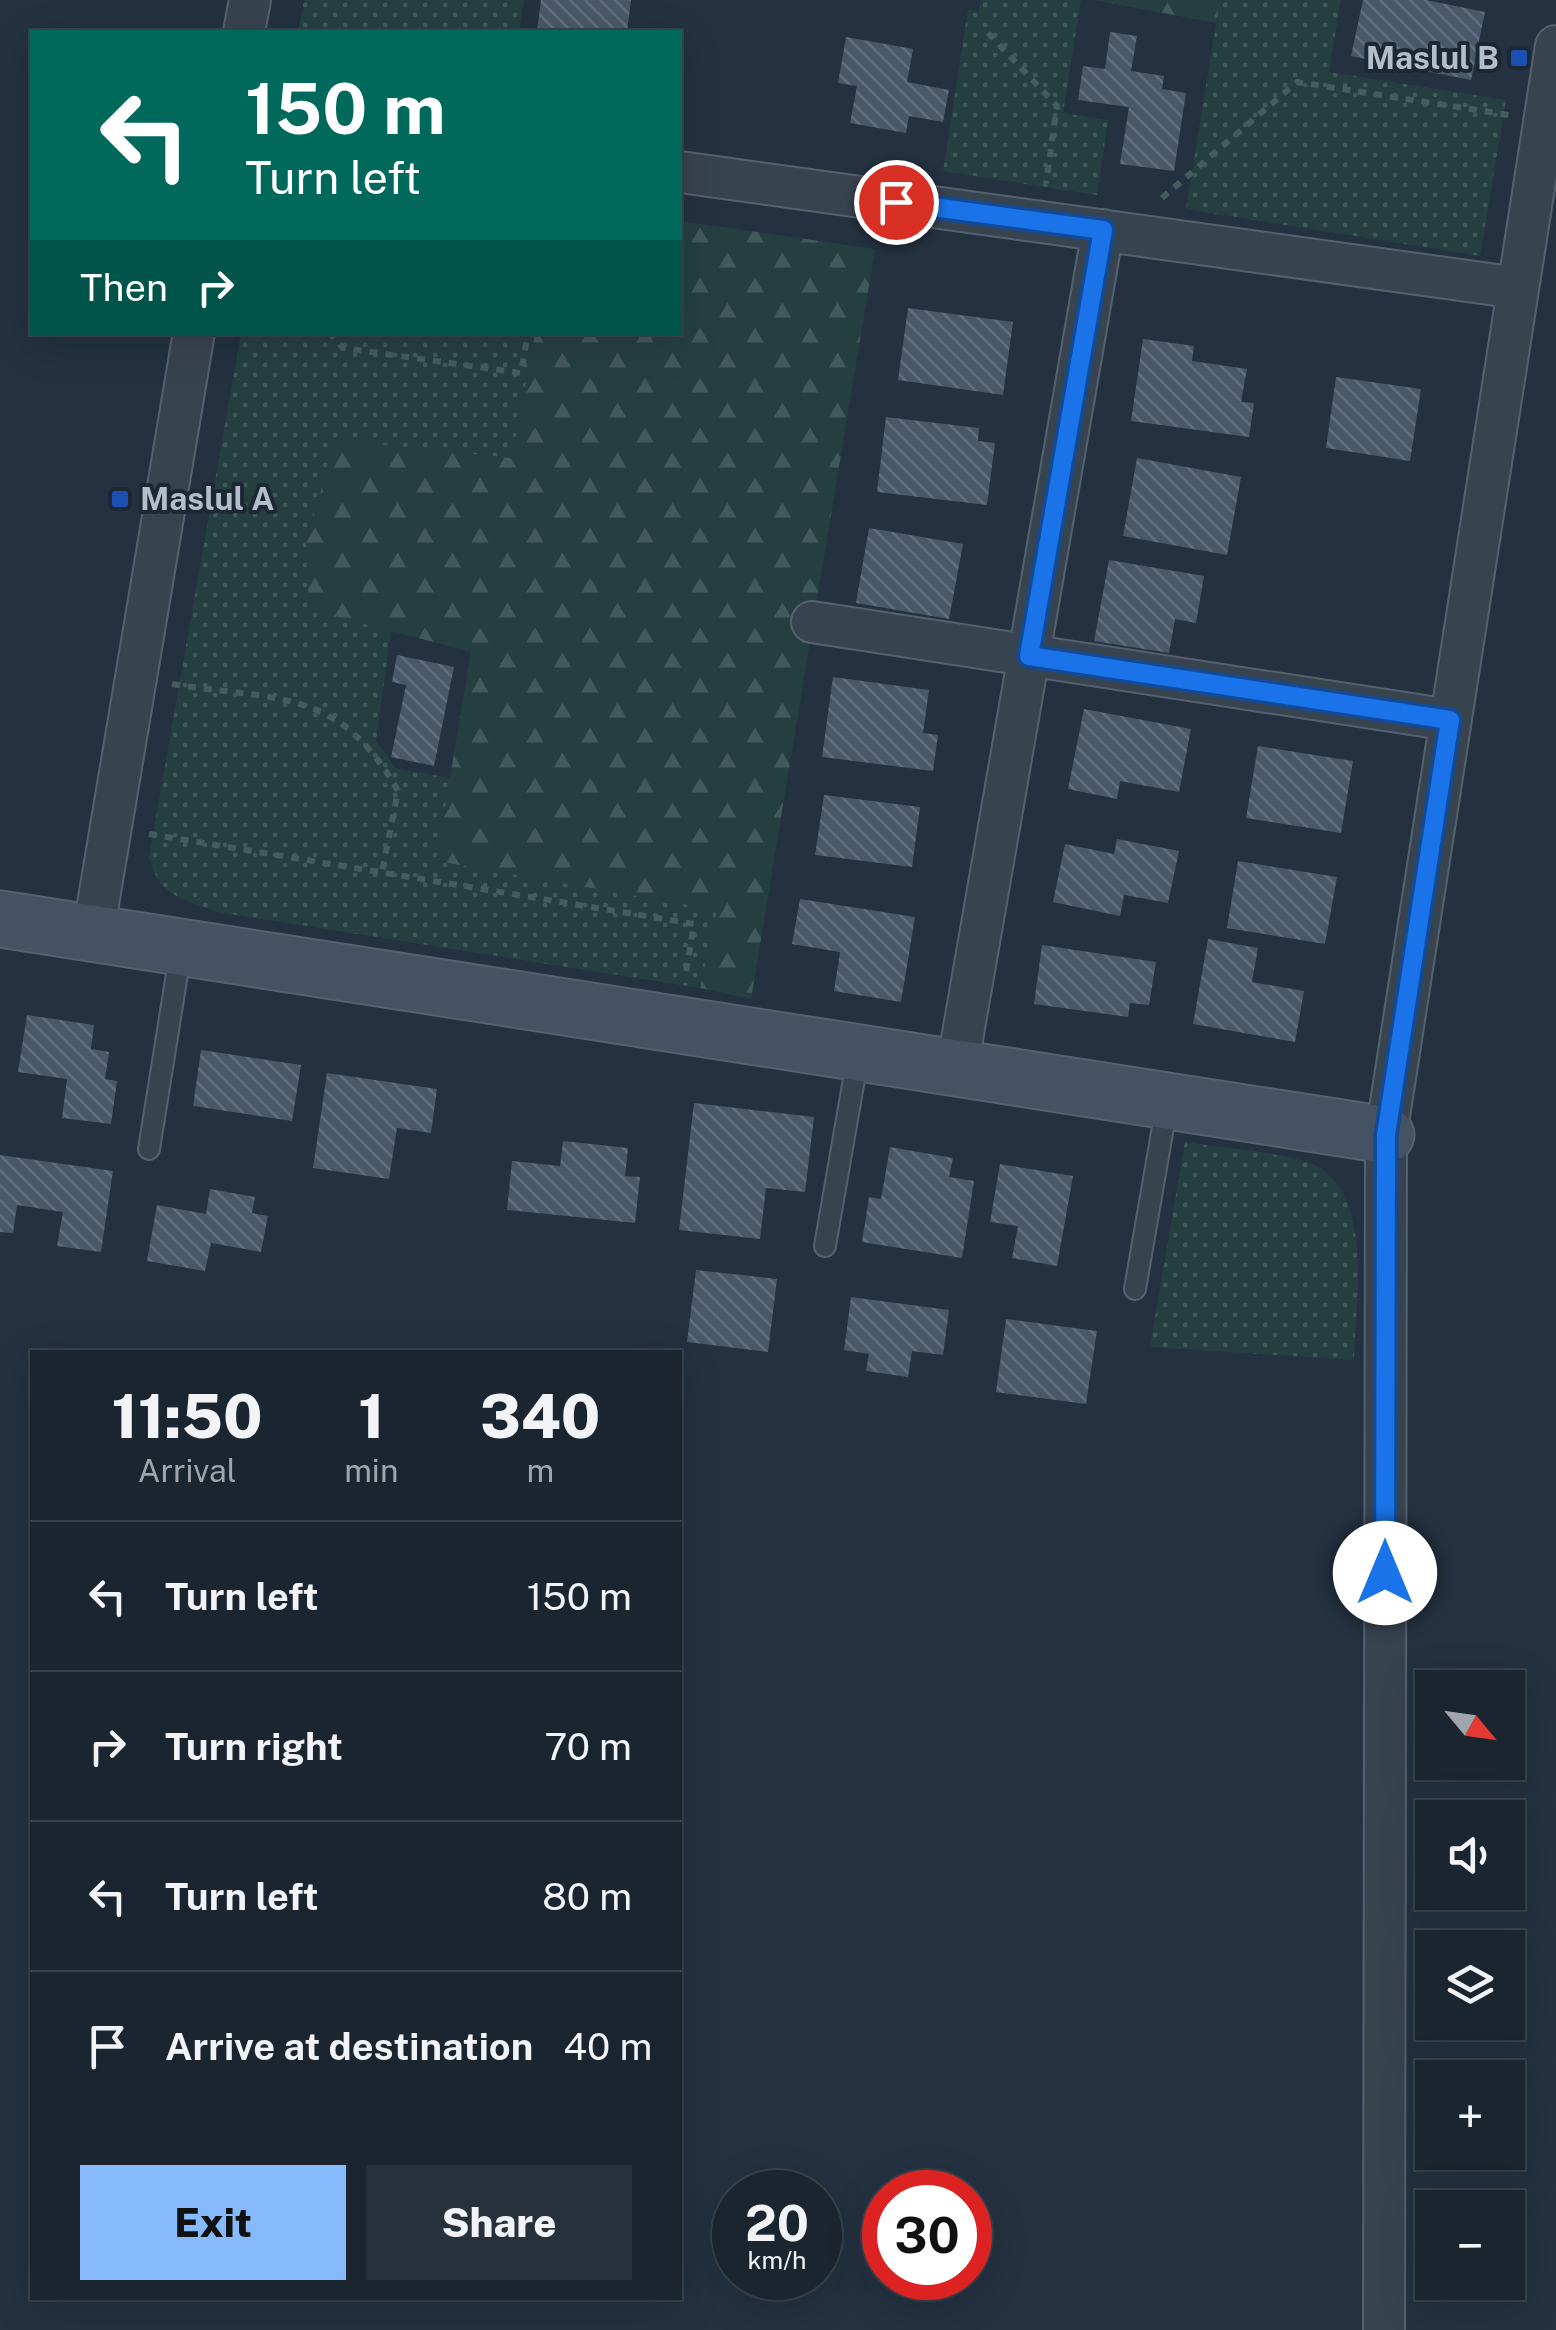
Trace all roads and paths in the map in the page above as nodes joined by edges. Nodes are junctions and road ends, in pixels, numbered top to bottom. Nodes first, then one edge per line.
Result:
1 (250, 0) edge
2 (244, 30) edge
3 (988, 33) dead end
4 (1556, 46) edge
5 (1544, 120) junction
6 (682, 172) edge
7 (1041, 222) junction
8 (1112, 232) junction
9 (1518, 288) junction
10 (193, 335) edge
11 (331, 335) edge
12 (528, 335) edge
13 (812, 622) dead end
14 (1029, 656) junction
15 (136, 679) junction
16 (1450, 720) junction
17 (111, 827) junction
18 (382, 872) junction
19 (1, 919) edge
20 (0, 928) edge
21 (93, 934) junction
22 (181, 948) junction
23 (677, 1024) junction
24 (858, 1053) junction
25 (957, 1068) junction
26 (1168, 1100) junction
27 (1386, 1135) junction
28 (148, 1149) dead end
29 (826, 1246) dead end
30 (1134, 1289) dead end
31 (1384, 2330) edge

1 - 2 street
3 - 7 path
4 - 5 street
5 - 8 path
5 - 9 street
6 - 7 street
7 - 8 street
8 - 9 street
8 - 14 street
9 - 16 street
10 - 15 street
11 - 12 path
13 - 14 street
14 - 16 street
14 - 25 street
15 - 17 street
15 - 18 path
16 - 27 street
17 - 18 path
17 - 21 street
18 - 23 path
19 - 20 lane
19 - 21 street
21 - 22 street
22 - 23 street
22 - 28 lane
23 - 24 street
24 - 25 street
24 - 29 lane
25 - 26 street
26 - 27 street
26 - 30 lane
27 - 31 street

